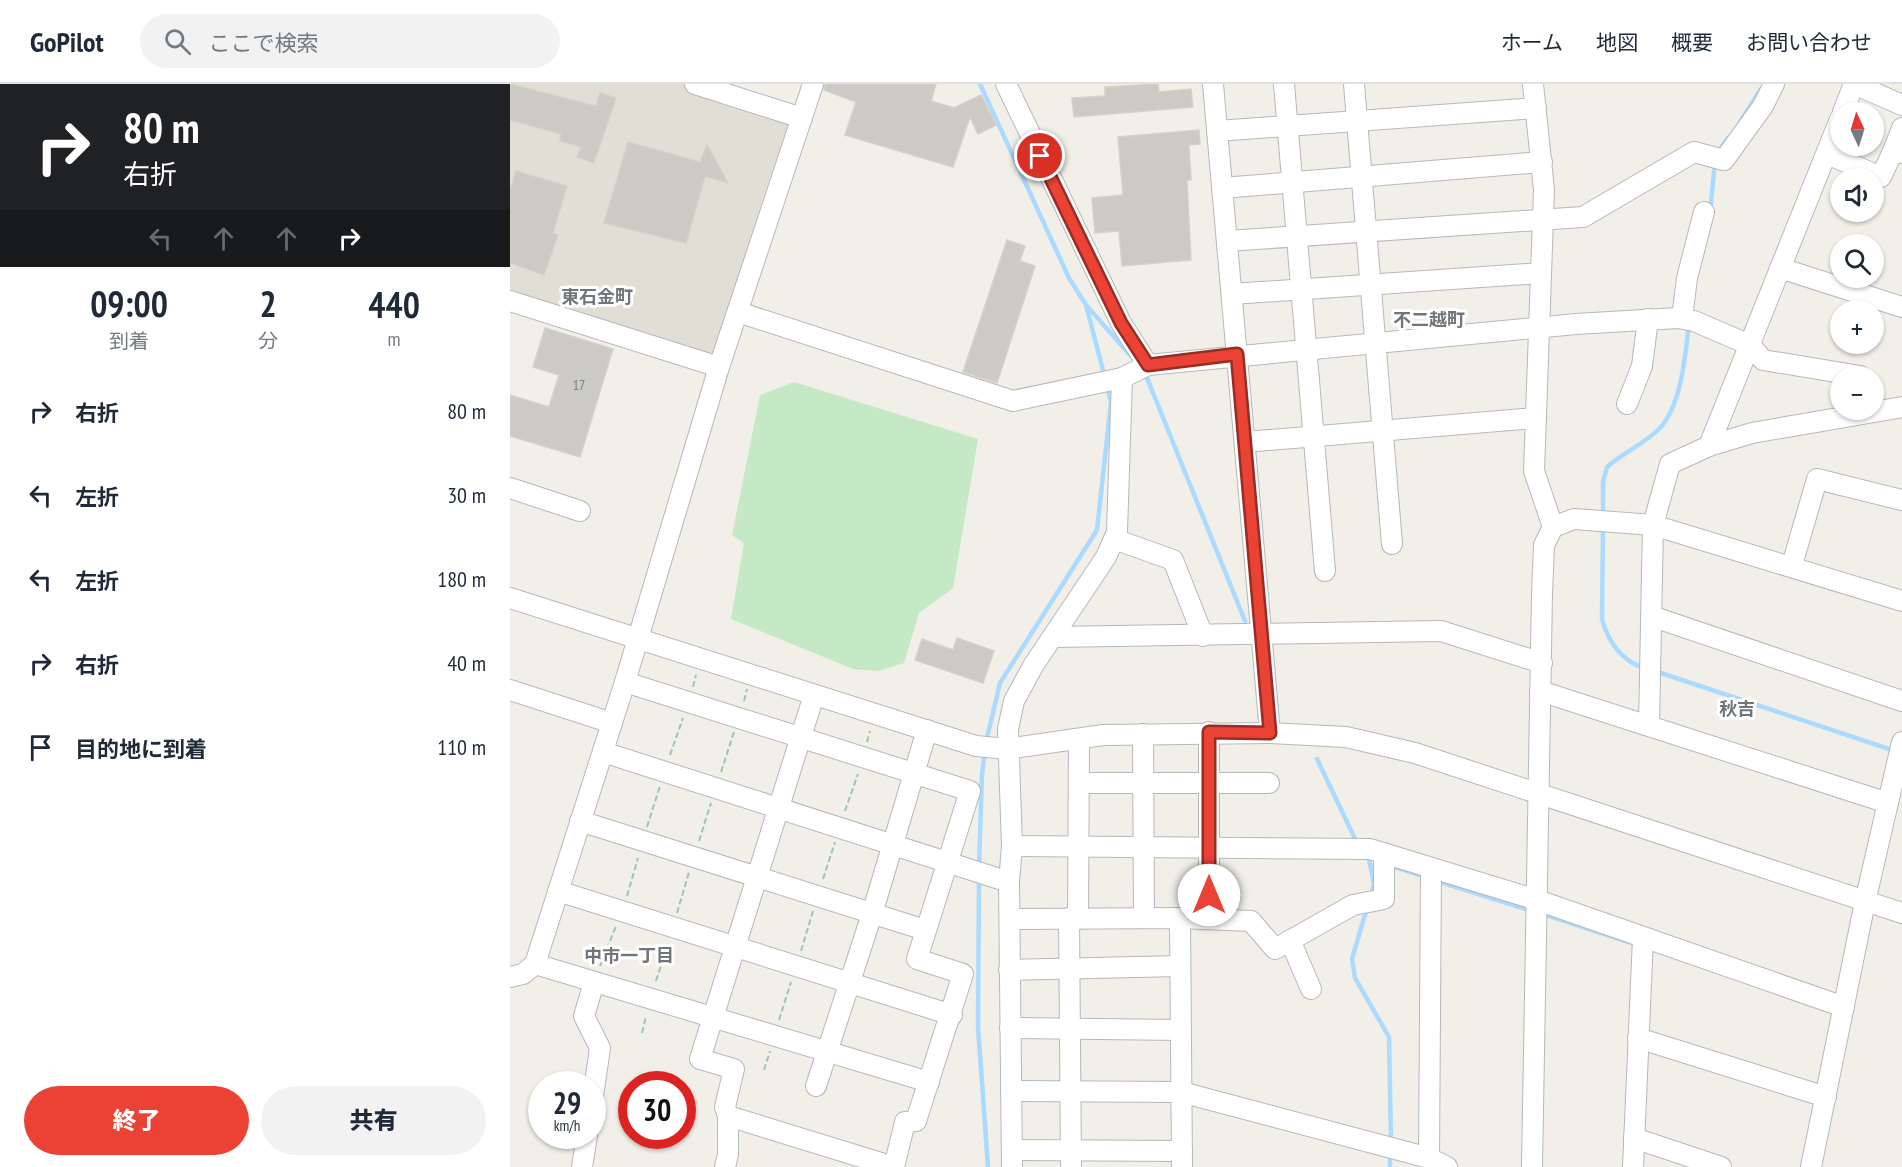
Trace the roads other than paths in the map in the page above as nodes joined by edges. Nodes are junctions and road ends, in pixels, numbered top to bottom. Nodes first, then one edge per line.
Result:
1 (695, 84) edge
2 (813, 84) edge
3 (1006, 84) edge
4 (1213, 84) edge
5 (1284, 84) edge
6 (1354, 84) edge
7 (1533, 84) edge
8 (1774, 84) edge
9 (1854, 84) edge
10 (1847, 102) edge
11 (1902, 105) edge
12 (1536, 108) junction
13 (802, 118) junction
14 (1357, 121) junction
15 (1288, 126) junction
16 (1902, 128) edge
17 (1217, 131) junction
18 (1830, 146) edge
19 (1898, 151) edge
20 (1827, 154) junction
21 (1542, 162) junction
22 (1362, 177) junction
23 (1293, 182) junction
24 (1222, 188) junction
25 (1704, 212) dead end
26 (1543, 218) junction
27 (1366, 231) junction
28 (1297, 236) junction
29 (1227, 241) junction
30 (1780, 268) junction
31 (1541, 273) junction
32 (1371, 285) junction
33 (1302, 289) junction
34 (1232, 294) junction
35 (510, 301) edge
36 (1902, 307) edge
37 (738, 312) junction
38 (1648, 320) junction
39 (1688, 320) junction
40 (1538, 330) junction
41 (1375, 343) junction
42 (1750, 345) junction
43 (1306, 349) junction
44 (1237, 354) junction
45 (1148, 365) junction
46 (720, 366) junction
47 (1830, 371) edge
48 (1122, 378) junction
49 (1627, 404) dead end
50 (1902, 407) edge
51 (1536, 418) junction
52 (1382, 430) junction
53 (1314, 436) junction
54 (1245, 442) junction
55 (1709, 446) junction
56 (512, 495) edge
57 (1902, 500) edge
58 (580, 511) dead end
59 (1653, 525) junction
60 (1553, 527) junction
61 (1114, 539) junction
62 (1392, 544) dead end
63 (1792, 565) junction
64 (1325, 571) dead end
65 (510, 598) edge
66 (1902, 601) edge
67 (1651, 616) junction
68 (1263, 634) junction
69 (1203, 636) junction
70 (1053, 637) junction
71 (638, 639) junction
72 (1542, 663) junction
73 (625, 682) junction
74 (510, 690) edge
75 (1540, 691) junction
76 (814, 694) junction
77 (1902, 701) edge
78 (612, 723) junction
79 (1649, 725) junction
80 (927, 730) junction
81 (1209, 732) junction
82 (1270, 733) junction
83 (1143, 734) junction
84 (800, 738) junction
85 (1079, 739) junction
86 (1007, 749) junction
87 (1900, 749) edge
88 (603, 752) junction
89 (914, 775) junction
90 (1079, 783) junction
91 (1143, 783) junction
92 (1209, 783) junction
93 (1269, 783) dead end
94 (1538, 793) junction
95 (1888, 803) junction
96 (777, 807) junction
97 (580, 821) junction
98 (893, 845) junction
99 (1012, 846) junction
100 (1079, 846) junction
101 (1144, 847) junction
102 (1209, 847) junction
103 (1384, 853) junction
104 (949, 862) junction
105 (1431, 869) junction
106 (757, 878) junction
107 (1009, 882) junction
108 (558, 891) junction
109 (1537, 900) junction
110 (1865, 902) junction
111 (1902, 913) edge
112 (872, 914) junction
113 (1144, 918) junction
114 (1180, 918) junction
115 (1010, 919) junction
116 (1074, 919) junction
117 (1209, 919) junction
118 (925, 930) junction
119 (1643, 938) junction
120 (1290, 940) junction
121 (735, 946) junction
122 (535, 964) junction
123 (1180, 966) junction
124 (1070, 968) junction
125 (1009, 970) junction
126 (510, 977) edge
127 (594, 982) junction
128 (850, 982) junction
129 (1311, 989) dead end
130 (1844, 1007) junction
131 (952, 1015) junction
132 (713, 1016) junction
133 (1010, 1028) junction
134 (1070, 1028) junction
135 (1181, 1030) junction
136 (1638, 1038) junction
137 (827, 1053) junction
138 (597, 1071) edge
139 (929, 1082) junction
140 (816, 1086) dead end
141 (1011, 1091) junction
142 (1071, 1092) junction
143 (1181, 1092) junction
144 (1826, 1097) junction
145 (728, 1116) junction
146 (1634, 1138) junction
147 (585, 1149) edge
148 (1429, 1158) junction
149 (1012, 1159) edge
150 (1071, 1159) edge
151 (1182, 1159) edge
152 (582, 1167) edge
153 (725, 1167) edge
154 (894, 1167) edge
155 (1447, 1167) edge
156 (1532, 1167) edge
157 (1633, 1167) edge
158 (1721, 1167) edge
159 (1811, 1167) edge

1 - 13 street
2 - 13 street
3 - 45 street
4 - 17 street
5 - 15 street
6 - 14 street
7 - 12 street
8 - 26 street
9 - 10 street
9 - 11 street
12 - 14 street
12 - 21 street
13 - 37 street
14 - 15 street
14 - 22 street
15 - 17 street
15 - 23 street
16 - 19 street
17 - 24 street
18 - 20 street
19 - 20 street
20 - 30 street
21 - 22 street
21 - 26 street
22 - 23 street
22 - 27 street
23 - 24 street
23 - 28 street
24 - 29 street
25 - 39 street
26 - 27 street
26 - 31 street
27 - 28 street
27 - 32 street
28 - 29 street
28 - 33 street
29 - 34 street
30 - 36 street
30 - 42 street
31 - 32 street
31 - 40 street
32 - 33 street
32 - 41 street
33 - 34 street
33 - 43 street
34 - 44 street
35 - 46 street
37 - 46 street
37 - 48 street
38 - 39 street
38 - 40 street
38 - 49 street
39 - 42 street
40 - 41 street
40 - 51 street
41 - 43 street
41 - 52 street
42 - 47 street
42 - 55 street
43 - 44 street
43 - 53 street
44 - 45 street
44 - 54 street
45 - 48 street
46 - 71 street
48 - 61 street
50 - 55 street
51 - 52 street
51 - 60 street
52 - 53 street
52 - 62 street
53 - 54 street
53 - 64 street
54 - 68 street
55 - 59 street
56 - 58 street
57 - 63 street
59 - 60 street
59 - 63 street
59 - 67 street
60 - 72 street
61 - 69 street
61 - 70 street
63 - 66 street
65 - 71 street
67 - 77 street
67 - 79 street
68 - 69 street
68 - 72 street
68 - 82 street
69 - 70 street
70 - 86 street
71 - 73 street
71 - 76 street
72 - 75 street
73 - 78 street
73 - 84 street
74 - 78 street
75 - 79 street
75 - 94 street
76 - 80 street
76 - 84 street
78 - 88 street
79 - 95 street
80 - 86 street
80 - 89 street
81 - 82 street
81 - 83 street
81 - 92 street
82 - 94 street
83 - 85 street
83 - 91 street
84 - 89 street
84 - 96 street
85 - 86 street
85 - 90 street
86 - 99 street
87 - 95 street
88 - 96 street
88 - 97 street
89 - 98 street
89 - 104 street
90 - 91 street
90 - 100 street
91 - 92 street
91 - 101 street
92 - 93 street
92 - 102 street
94 - 109 street
94 - 110 street
95 - 110 street
96 - 98 street
96 - 106 street
97 - 106 street
97 - 108 street
98 - 104 street
98 - 112 street
99 - 100 street
99 - 107 street
100 - 101 street
100 - 116 street
101 - 102 street
101 - 113 street
102 - 103 street
102 - 117 street
103 - 105 street
103 - 120 street
104 - 107 street
104 - 118 street
105 - 109 street
105 - 148 street
106 - 112 street
106 - 121 street
107 - 115 street
108 - 121 street
108 - 122 street
109 - 119 street
109 - 156 street
110 - 111 street
110 - 130 street
112 - 118 street
112 - 128 street
113 - 114 street
113 - 116 street
114 - 117 street
114 - 123 street
115 - 116 street
115 - 125 street
116 - 124 street
117 - 120 street
118 - 131 street
119 - 130 street
119 - 136 street
120 - 129 street
121 - 128 street
121 - 132 street
122 - 126 street
122 - 127 street
123 - 124 street
123 - 135 street
124 - 125 street
124 - 134 street
125 - 133 street
127 - 132 street
127 - 138 street
128 - 131 street
128 - 137 street
130 - 144 street
131 - 139 street
132 - 137 street
132 - 145 street
133 - 134 street
133 - 141 street
134 - 135 street
134 - 142 street
135 - 143 street
136 - 144 street
136 - 146 street
137 - 139 street
137 - 140 street
139 - 154 street
141 - 142 street
141 - 149 street
142 - 143 street
142 - 150 street
143 - 148 street
143 - 151 street
144 - 159 street
145 - 153 street
145 - 154 street
146 - 157 street
146 - 158 street
147 - 152 street
148 - 155 street
149 - 150 street
150 - 151 street

